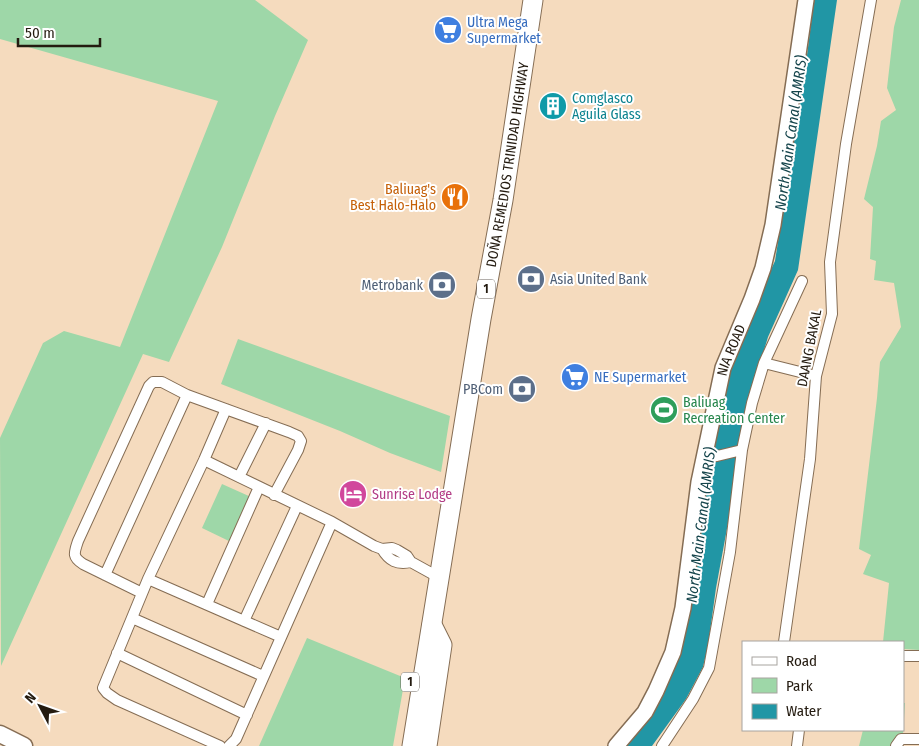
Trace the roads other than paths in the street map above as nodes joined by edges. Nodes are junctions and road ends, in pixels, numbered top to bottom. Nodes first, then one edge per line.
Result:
1 (533, 0) edge
2 (806, 0) edge
3 (871, 0) edge
4 (802, 282) dead end
5 (764, 363) junction
6 (816, 376) junction
7 (187, 395) junction
8 (226, 408) junction
9 (266, 423) junction
10 (738, 451) junction
11 (711, 457) junction
12 (204, 460) junction
13 (239, 477) junction
14 (259, 487) junction
15 (274, 495) junction
16 (297, 506) junction
17 (332, 522) junction
18 (105, 575) junction
19 (440, 578) junction
20 (148, 579) junction
21 (142, 593) junction
22 (207, 604) junction
23 (132, 618) junction
24 (244, 621) junction
25 (432, 625) junction
26 (281, 637) junction
27 (784, 641) edge
28 (117, 653) junction
29 (904, 656) edge
30 (919, 656) edge
31 (263, 676) junction
32 (247, 715) junction
33 (791, 731) edge
34 (799, 731) edge
35 (0, 734) edge
36 (919, 739) edge
37 (797, 745) edge
38 (24, 746) edge
39 (220, 746) edge
40 (229, 746) edge
41 (400, 746) edge
42 (412, 746) edge
43 (428, 746) edge
44 (616, 746) edge
45 (662, 746) edge
46 (896, 746) edge

1 - 19 highway, DOÑA REMEDIOS TRINIDAD HIGHWAY / 1
2 - 11 street, NIA ROAD
3 - 6 street, DAANG BAKAL
4 - 5 street
5 - 6 street
5 - 10 street
6 - 27 street, DAANG BAKAL
7 - 8 street
7 - 18 street
7 - 18 street
8 - 9 street
8 - 12 street
9 - 13 street
9 - 15 street
10 - 11 street
10 - 45 street
11 - 44 street, NIA ROAD
12 - 13 street
12 - 20 street
13 - 14 street
14 - 15 street
14 - 22 street
15 - 16 street
16 - 17 street
16 - 24 street
17 - 19 street
17 - 26 street
18 - 21 street
19 - 25 highway, DOÑA REMEDIOS TRINIDAD HIGHWAY / 1
20 - 21 street
20 - 22 street
21 - 23 street
22 - 24 street
23 - 28 street
23 - 31 street
24 - 26 street
25 - 41 highway, 1
25 - 42 highway, 1
25 - 43 highway, 1
26 - 31 street
28 - 32 street
28 - 39 street
29 - 30 street
31 - 32 street
32 - 40 street
33 - 37 street
34 - 37 street
35 - 38 main road
36 - 46 street

